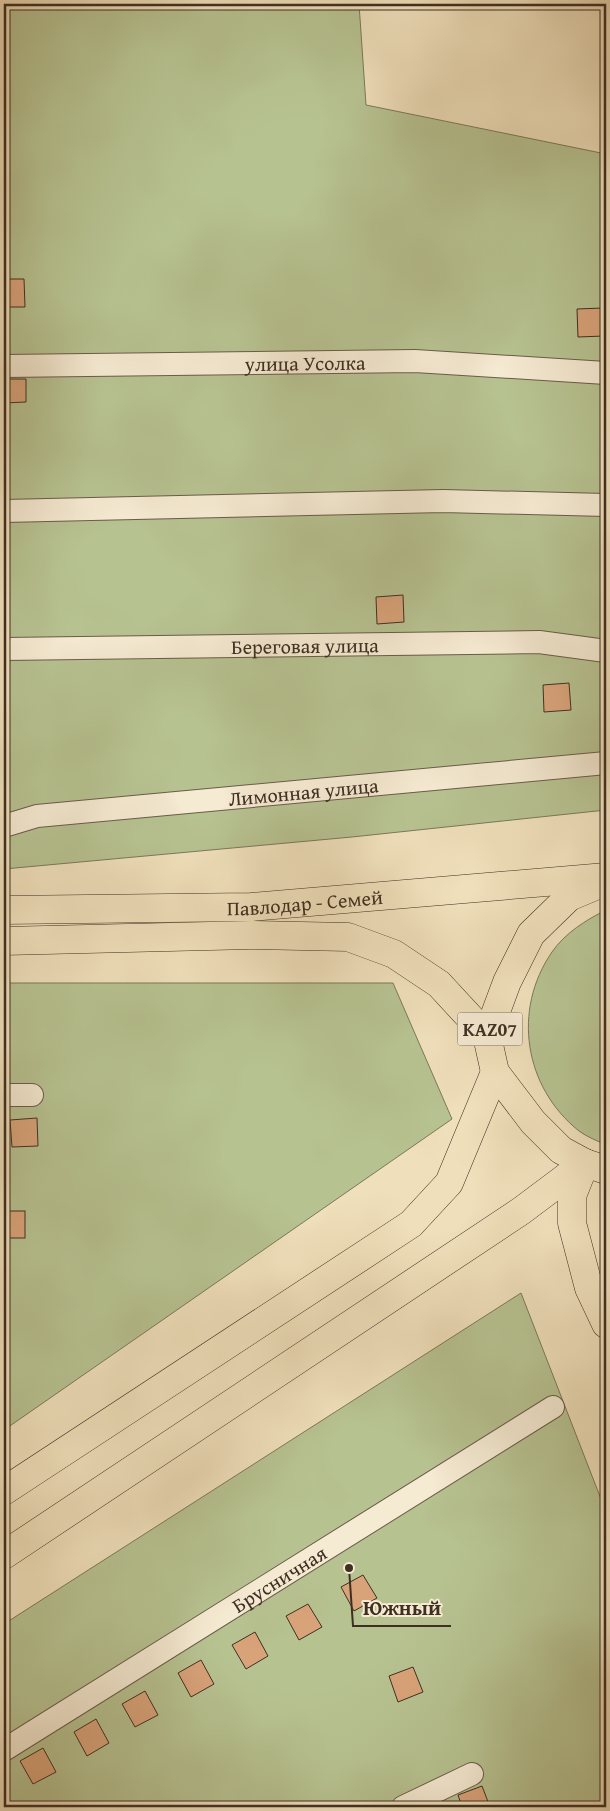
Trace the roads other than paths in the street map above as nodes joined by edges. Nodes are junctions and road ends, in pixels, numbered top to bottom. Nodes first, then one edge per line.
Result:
1 (4, 366) edge
2 (606, 373) edge
3 (606, 505) edge
4 (4, 512) edge
5 (4, 649) edge
6 (606, 651) edge
7 (606, 763) edge
8 (4, 826) edge
9 (606, 877) edge
10 (606, 881) edge
11 (4, 910) edge
12 (4, 941) edge
13 (487, 1036) junction
14 (495, 1072) junction
15 (32, 1095) dead end
16 (4, 1096) edge
17 (596, 1166) edge
18 (606, 1315) edge
19 (606, 1322) edge
20 (553, 1407) dead end
21 (4, 1491) edge
22 (4, 1555) edge
23 (4, 1750) edge
24 (472, 1774) dead end
25 (403, 1807) edge

1 - 2 street, улица Усолка
3 - 4 street
5 - 6 street, Береговая улица
7 - 8 street, Лимонная улица
9 - 11 main road, Павлодар - Семей
10 - 13 main road, KAZ07
12 - 13 main road, Павлодар - Семей / KAZ07
13 - 14 main road, KAZ07
14 - 17 main road, KAZ07
14 - 21 main road
15 - 16 street
17 - 19 main road
17 - 22 main road
18 - 19 main road
20 - 23 street, Брусничная
24 - 25 street

